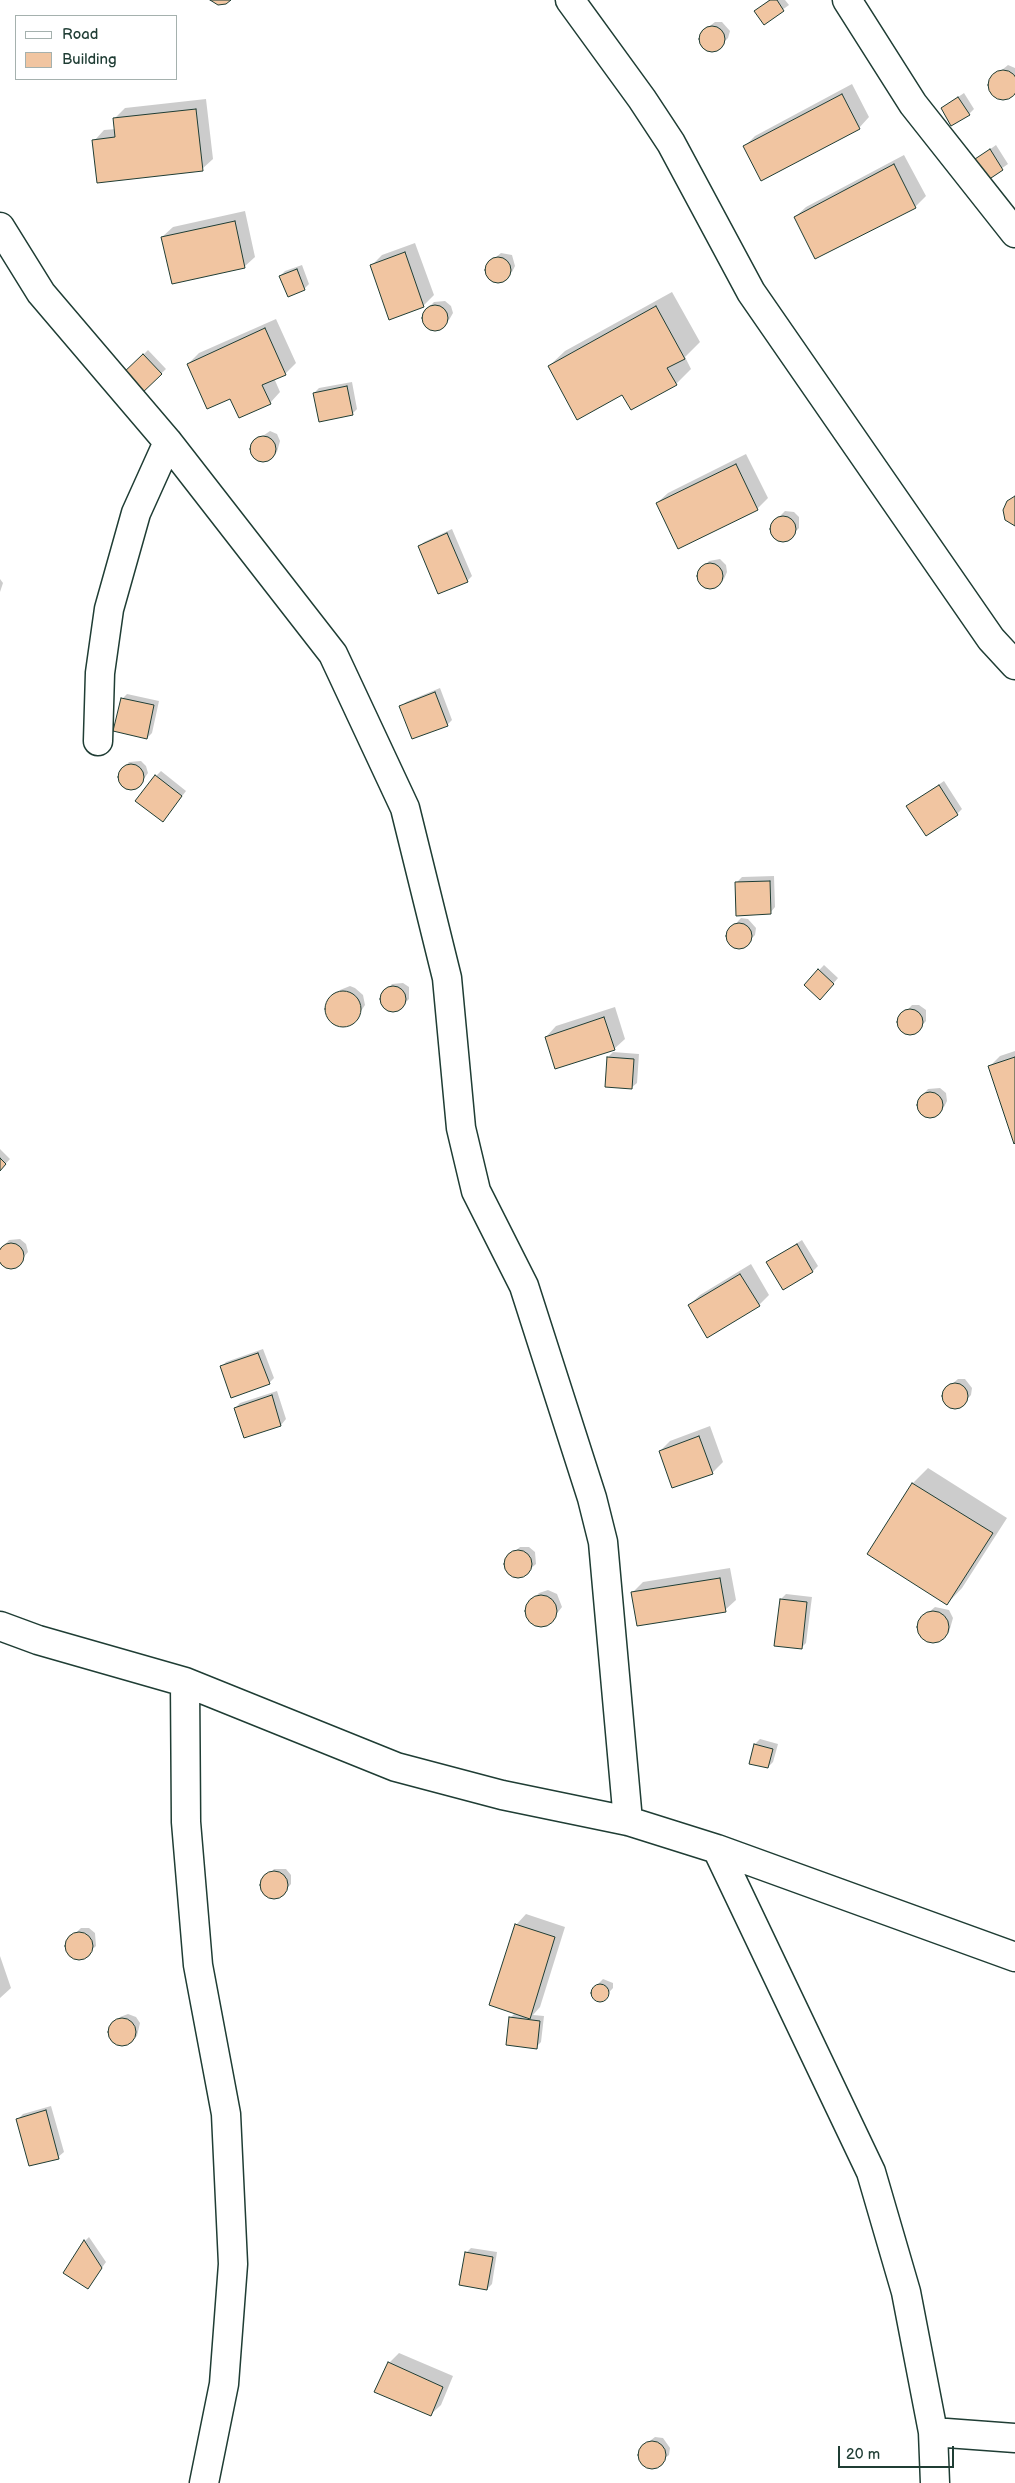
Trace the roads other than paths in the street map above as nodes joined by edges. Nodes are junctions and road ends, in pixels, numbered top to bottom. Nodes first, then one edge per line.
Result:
1 (570, 0) edge
2 (847, 0) edge
3 (0, 227) edge
4 (1015, 233) edge
5 (168, 442) junction
6 (1015, 665) edge
7 (98, 740) dead end
8 (0, 1626) edge
9 (185, 1682) junction
10 (628, 1821) junction
11 (717, 1849) junction
12 (1015, 1957) edge
13 (933, 2432) junction
14 (1015, 2438) edge
15 (204, 2483) edge
16 (935, 2483) edge

1 - 6 street
2 - 4 street
3 - 5 street
5 - 7 street
5 - 10 street
8 - 9 street
9 - 10 street
9 - 15 street
10 - 11 street
11 - 12 street
11 - 13 street
13 - 14 street
13 - 16 street

